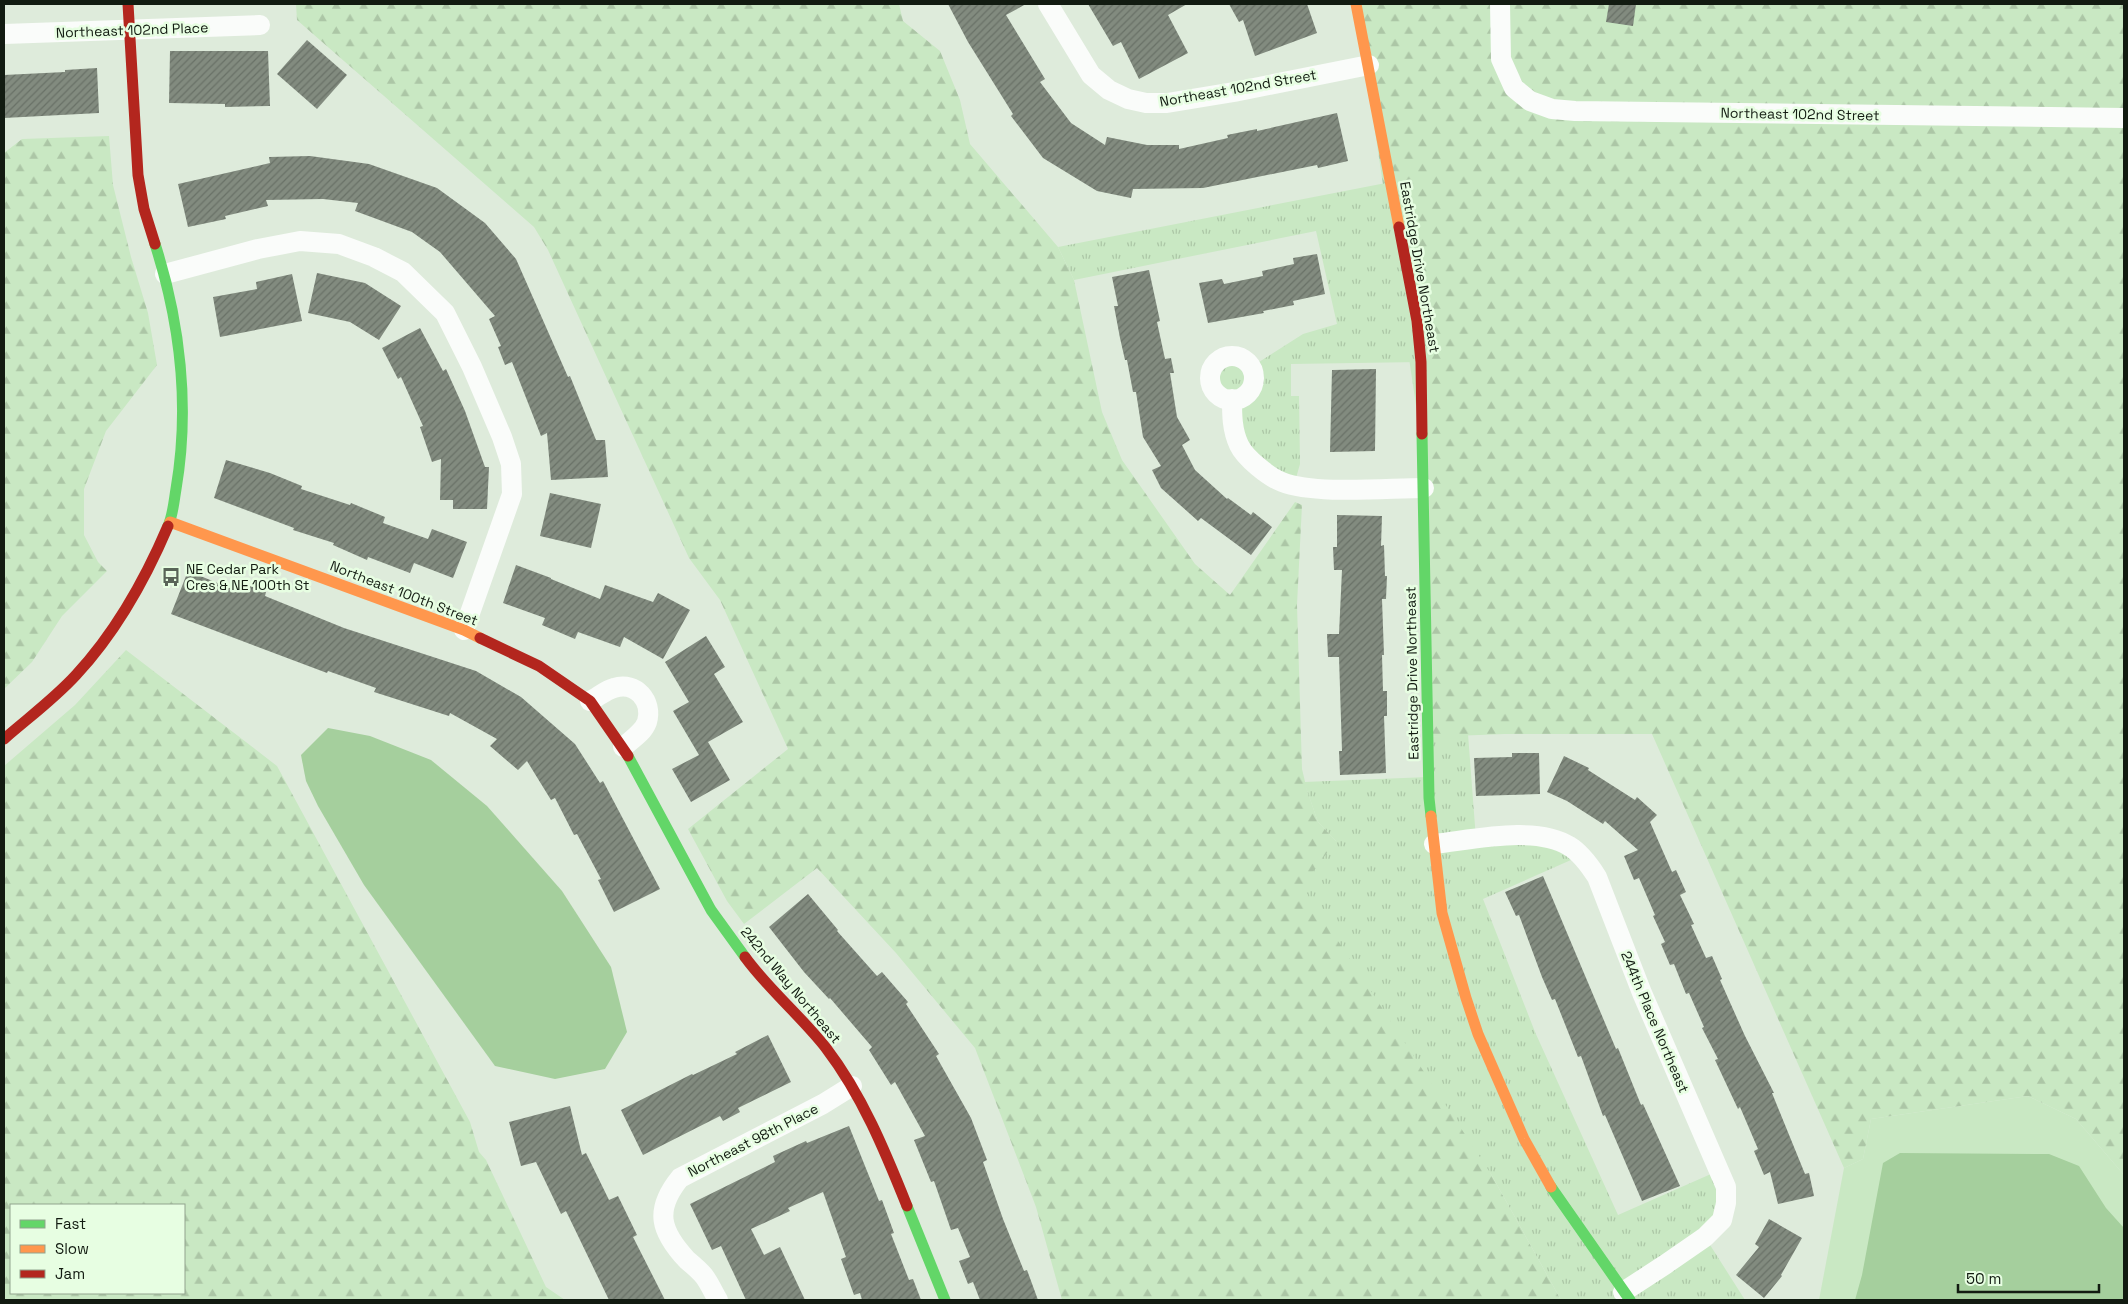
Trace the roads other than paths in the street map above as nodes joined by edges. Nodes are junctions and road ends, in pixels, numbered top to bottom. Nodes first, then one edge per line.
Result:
1 (128, 4) edge
2 (1048, 4) edge
3 (1356, 4) edge
4 (1500, 4) edge
5 (260, 25) dead end
6 (130, 30) junction
7 (4, 34) edge
8 (1369, 65) junction
9 (2124, 118) edge
10 (164, 274) junction
11 (1232, 399) dead end
12 (1424, 488) junction
13 (170, 522) junction
14 (464, 630) junction
15 (590, 701) junction
16 (4, 739) edge
17 (623, 747) junction
18 (1434, 844) junction
19 (852, 1086) junction
20 (1626, 1296) edge
21 (718, 1300) edge
22 (945, 1300) edge

1 - 6 street
2 - 8 street, Northeast 102nd Street
3 - 8 street, Eastridge Drive Northeast
4 - 9 street, Northeast 102nd Street
5 - 6 street, Northeast 102nd Place
6 - 7 street, Northeast 102nd Place
6 - 10 street
8 - 12 street, Eastridge Drive Northeast
10 - 13 street
10 - 14 street
11 - 12 street
12 - 18 street, Eastridge Drive Northeast
13 - 14 street, Northeast 100th Street
13 - 16 street
14 - 15 street, Northeast 100th Street
15 - 17 street, 242nd Way Northeast
15 - 17 street
17 - 19 street, 242nd Way Northeast
18 - 20 street, Eastridge Drive Northeast
18 - 20 street, 244th Place Northeast
19 - 21 street, Northeast 98th Place
19 - 22 street, 242nd Way Northeast

